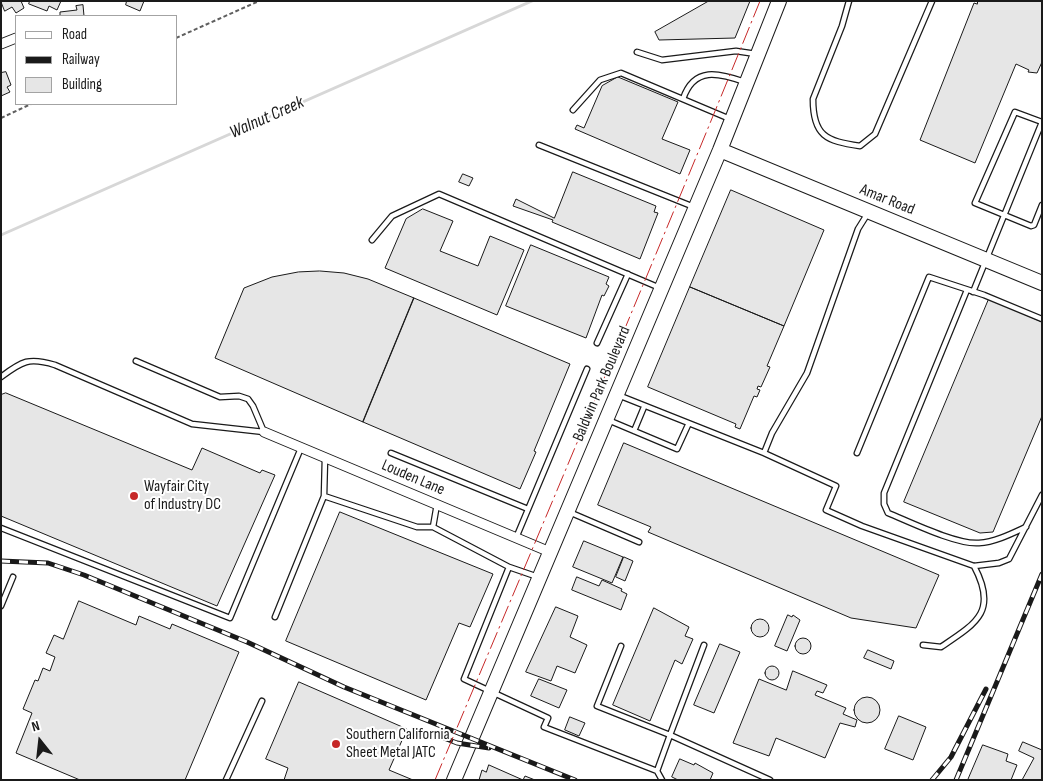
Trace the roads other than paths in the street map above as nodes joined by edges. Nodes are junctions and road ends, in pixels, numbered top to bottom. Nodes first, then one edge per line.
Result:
1 (779, 1) edge
2 (849, 1) edge
3 (932, 1) edge
4 (15, 38) edge
5 (1, 44) edge
6 (637, 52) dead end
7 (758, 54) junction
8 (747, 82) junction
9 (683, 99) junction
10 (573, 110) dead end
11 (732, 120) junction
12 (1042, 122) edge
13 (539, 145) dead end
14 (720, 150) junction
15 (1042, 206) edge
16 (695, 208) junction
17 (869, 212) junction
18 (1004, 216) junction
19 (372, 240) dead end
20 (987, 260) junction
21 (628, 274) junction
22 (1042, 283) edge
23 (662, 288) junction
24 (967, 290) junction
25 (973, 292) junction
26 (1042, 319) edge
27 (597, 343) dead end
28 (136, 361) dead end
29 (587, 369) dead end
30 (1, 378) edge
31 (616, 395) junction
32 (644, 407) junction
33 (606, 419) junction
34 (688, 425) junction
35 (634, 431) junction
36 (264, 432) junction
37 (301, 448) junction
38 (391, 453) dead end
39 (764, 453) junction
40 (857, 453) dead end
41 (325, 458) junction
42 (1042, 495) edge
43 (324, 496) junction
44 (437, 504) junction
45 (528, 509) junction
46 (567, 512) junction
47 (433, 527) junction
48 (1026, 527) junction
49 (1, 528) edge
50 (516, 538) junction
51 (639, 542) dead end
52 (550, 552) junction
53 (974, 566) junction
54 (509, 568) junction
55 (13, 577) dead end
56 (540, 578) junction
57 (1, 606) edge
58 (275, 617) dead end
59 (923, 645) dead end
60 (621, 646) dead end
61 (704, 646) dead end
62 (491, 692) junction
63 (262, 701) dead end
64 (670, 735) junction
65 (657, 771) junction
66 (759, 778) edge
67 (226, 780) edge
68 (454, 780) edge
69 (662, 780) edge
70 (770, 780) edge

1 - 7 main road, Baldwin Park Boulevard
2 - 3 lane
4 - 5 street
6 - 7 lane
7 - 8 main road, Baldwin Park Boulevard
8 - 9 lane
8 - 11 main road, Baldwin Park Boulevard
9 - 10 lane
9 - 11 lane
11 - 14 main road, Baldwin Park Boulevard
12 - 18 lane
12 - 18 lane
13 - 16 lane
14 - 16 main road, Baldwin Park Boulevard
14 - 17 main road, Amar Road
15 - 18 lane
16 - 23 main road, Baldwin Park Boulevard
17 - 20 main road, Amar Road
17 - 39 lane
18 - 20 lane
19 - 21 lane
20 - 22 main road, Amar Road
20 - 25 lane
21 - 23 lane
21 - 27 lane
23 - 31 main road, Baldwin Park Boulevard
24 - 25 lane
24 - 40 lane
24 - 48 lane
25 - 26 lane
28 - 36 lane
29 - 45 lane
30 - 36 lane
31 - 32 lane
31 - 33 main road, Baldwin Park Boulevard
32 - 34 lane
32 - 35 lane
33 - 35 lane
33 - 46 main road, Baldwin Park Boulevard
34 - 35 lane
34 - 39 lane
36 - 37 street, Louden Lane
37 - 41 street, Louden Lane
37 - 49 lane
38 - 45 lane
39 - 53 lane
41 - 43 lane
41 - 44 street, Louden Lane
42 - 48 lane
43 - 47 lane
43 - 58 lane
44 - 47 lane
44 - 50 street, Louden Lane
45 - 50 lane
46 - 51 lane
46 - 52 main road, Baldwin Park Boulevard
47 - 54 lane
48 - 53 lane
50 - 52 street, Louden Lane
52 - 56 main road, Baldwin Park Boulevard
53 - 59 lane
54 - 56 lane
54 - 62 lane
55 - 57 lane
56 - 62 main road, Baldwin Park Boulevard
60 - 64 lane
61 - 64 lane
62 - 65 lane
62 - 68 main road, Baldwin Park Boulevard
63 - 67 lane
64 - 65 lane
64 - 66 lane
65 - 69 lane
66 - 70 lane

